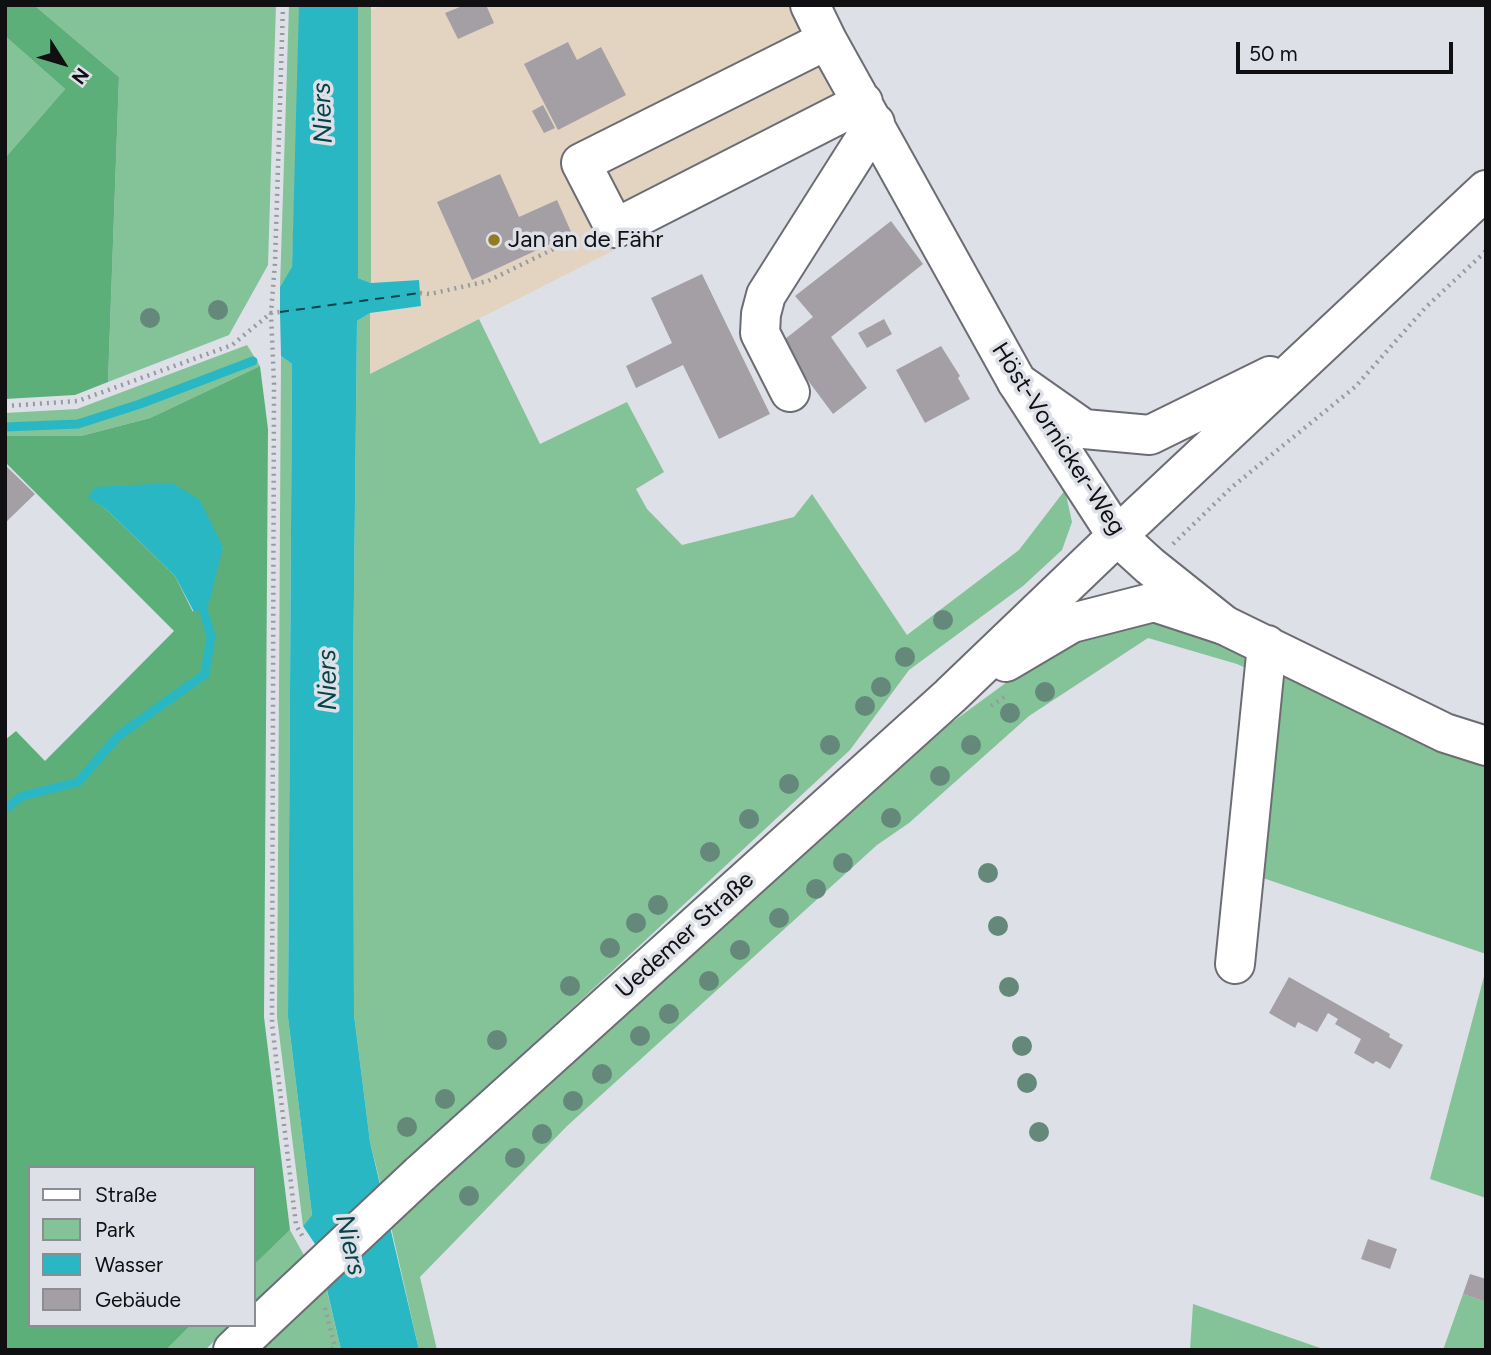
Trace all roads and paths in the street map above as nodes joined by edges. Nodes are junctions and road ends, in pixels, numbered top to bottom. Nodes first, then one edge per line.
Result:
1 (283, 5) edge
2 (810, 5) edge
3 (827, 40) junction
4 (869, 112) junction
5 (1486, 190) edge
6 (611, 221) junction
7 (1486, 251) edge
8 (419, 293) dead end
9 (280, 312) dead end
10 (271, 313) junction
11 (1306, 358) junction
12 (1017, 382) junction
13 (790, 392) dead end
14 (5, 406) edge
15 (1116, 536) junction
16 (1150, 566) junction
17 (1224, 625) junction
18 (1268, 645) junction
19 (950, 696) junction
20 (1486, 746) edge
21 (1235, 964) dead end
22 (309, 1249) dead end
23 (322, 1298) dead end
24 (244, 1339) edge
25 (331, 1350) edge

1 - 10 path
2 - 3 main road, Höst-Vornicker-Weg
3 - 4 main road, Höst-Vornicker-Weg
3 - 6 main road
4 - 6 main road
4 - 12 main road, Höst-Vornicker-Weg
4 - 13 main road
5 - 11 main road
6 - 8 path
7 - 16 path
9 - 10 path
10 - 14 path
10 - 22 path
11 - 12 main road
11 - 15 main road
12 - 15 main road, Höst-Vornicker-Weg
15 - 16 main road, Höst-Vornicker-Weg
15 - 19 main road
16 - 17 main road, Höst-Vornicker-Weg
17 - 18 main road, Höst-Vornicker-Weg
17 - 19 main road
18 - 20 main road, Höst-Vornicker-Weg
18 - 21 main road
19 - 24 main road, Uedemer Straße, bridge
23 - 25 path

